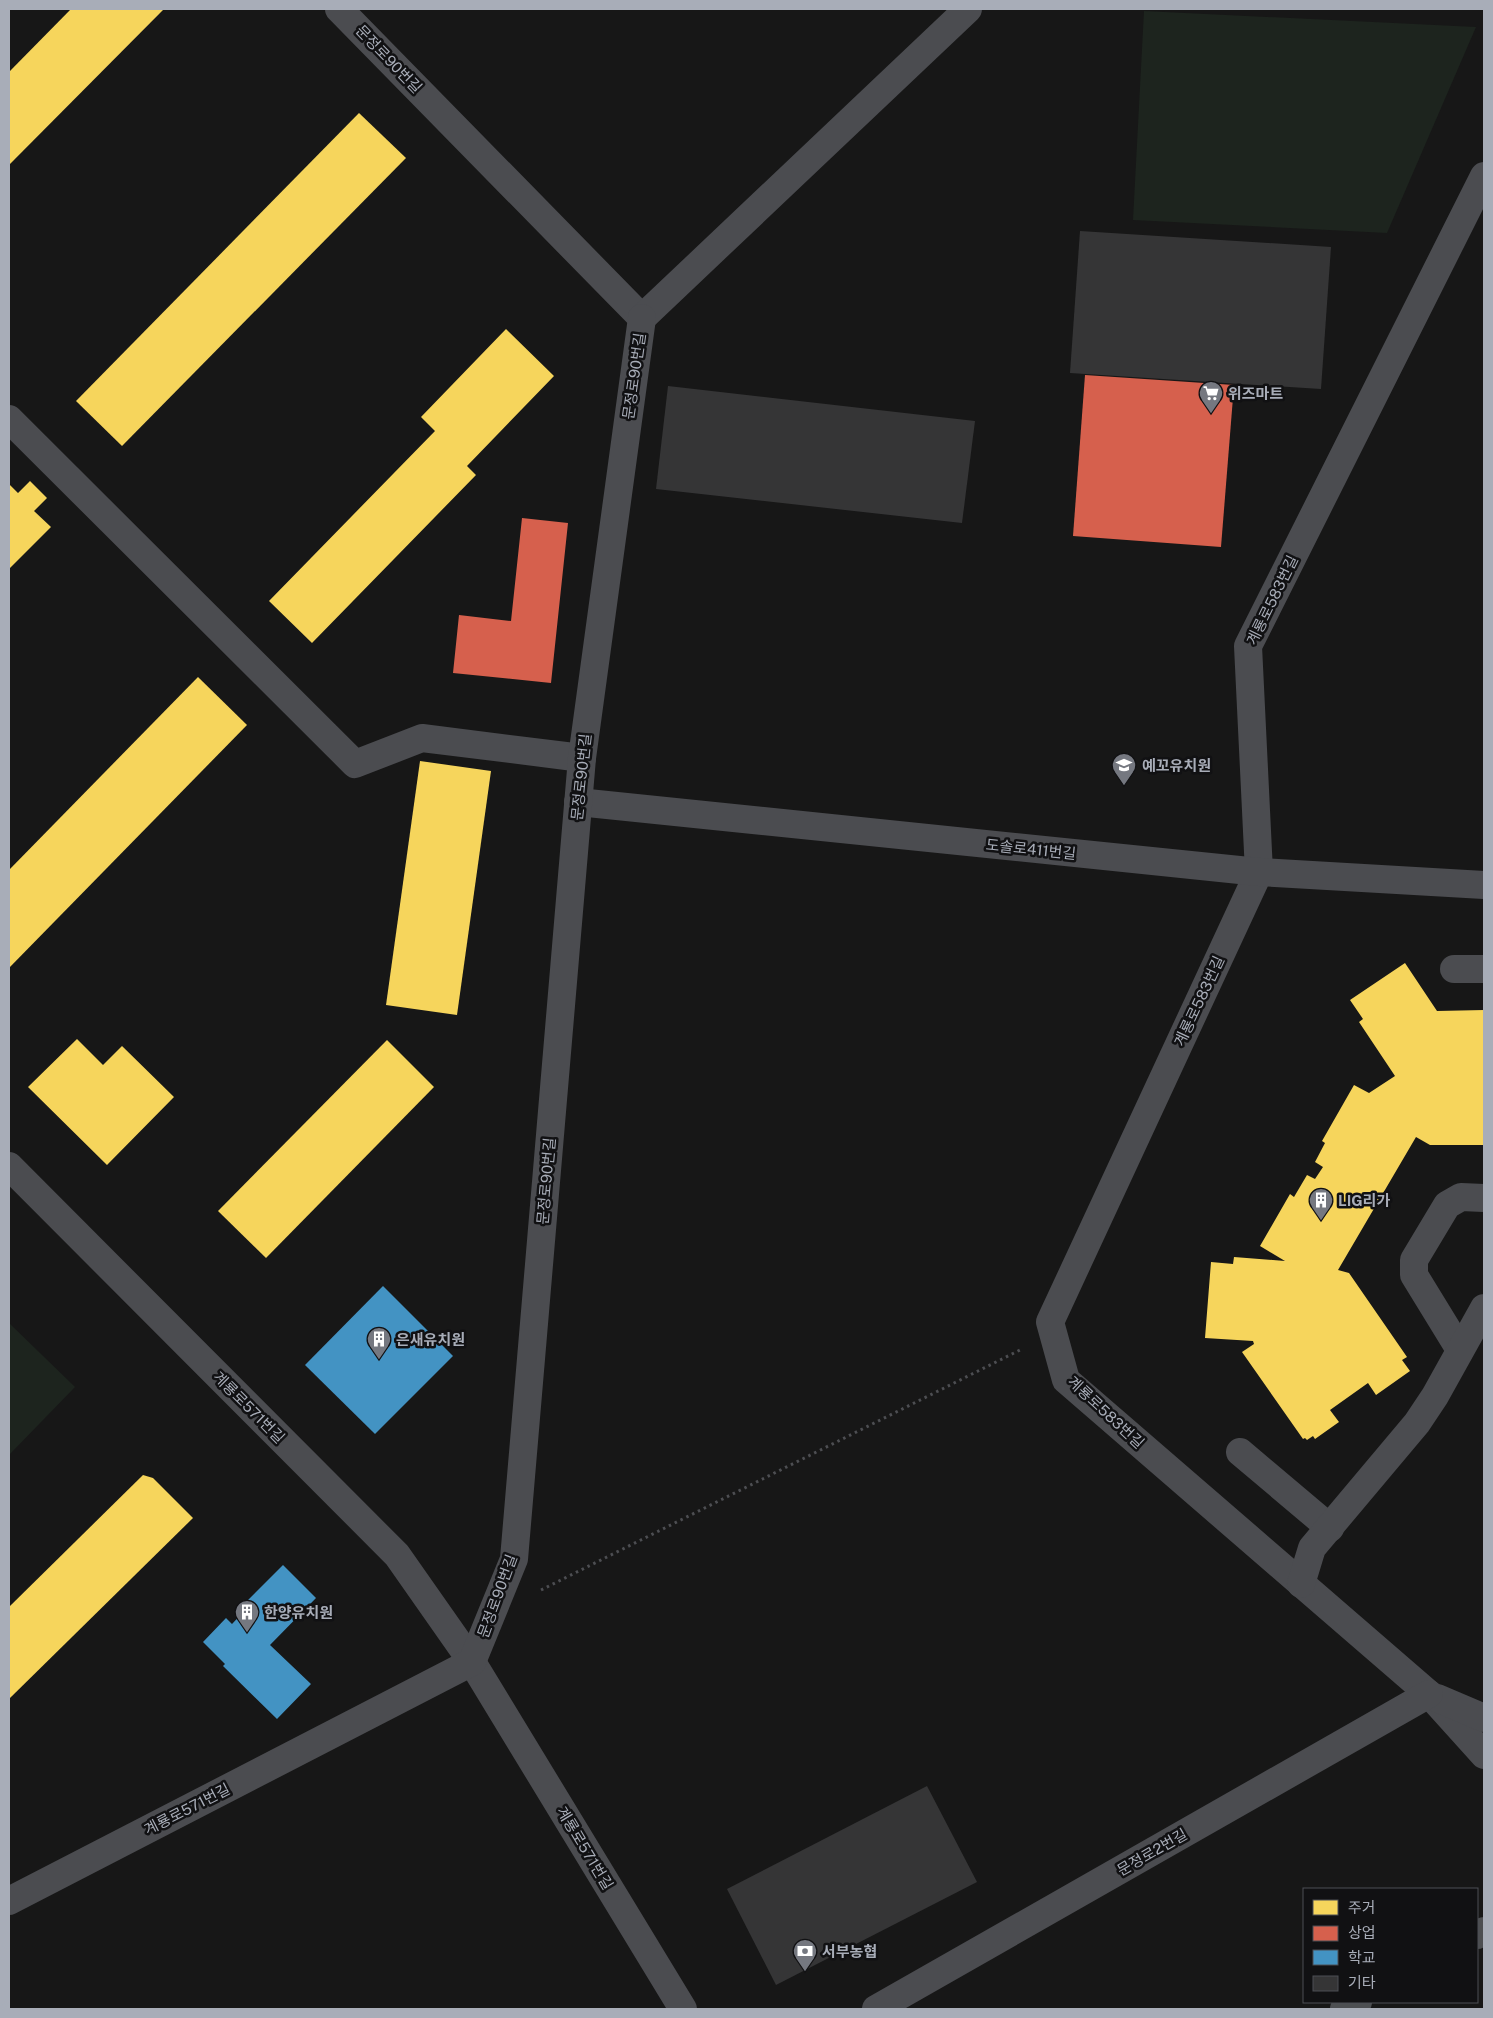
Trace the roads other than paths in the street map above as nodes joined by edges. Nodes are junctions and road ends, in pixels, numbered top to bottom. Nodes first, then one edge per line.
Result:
1 (339, 9) edge
2 (968, 9) edge
3 (1484, 176) edge
4 (642, 318) junction
5 (9, 419) edge
6 (582, 758) junction
7 (578, 802) junction
8 (1259, 872) junction
9 (1484, 885) edge
10 (1454, 969) dead end
11 (1484, 969) edge
12 (9, 1166) edge
13 (1484, 1198) edge
14 (1484, 1308) edge
15 (1460, 1350) junction
16 (1240, 1452) dead end
17 (1330, 1528) junction
18 (1301, 1584) junction
19 (472, 1662) junction
20 (1429, 1694) junction
21 (1484, 1718) edge
22 (1484, 1755) edge
23 (9, 1901) edge
24 (1356, 2003) edge
25 (683, 2009) edge
26 (876, 2009) edge
27 (1344, 2009) edge

1 - 4 street, 문정로90번길
2 - 4 street
3 - 8 street, 계룡로583번길
4 - 6 street, 문정로90번길
5 - 6 street
6 - 7 street, 문정로90번길
7 - 8 street, 도솔로411번길
7 - 19 street, 문정로90번길
8 - 9 street, 도솔로411번길
8 - 18 street, 계룡로583번길
10 - 11 street
12 - 19 street, 계룡로571번길
13 - 15 street
14 - 15 street
15 - 17 street
16 - 17 street
17 - 18 street
18 - 20 street, 계룡로583번길
19 - 23 street, 계룡로571번길
19 - 25 street, 계룡로571번길
20 - 21 street, 계룡로583번길
20 - 22 street, 계룡로583번길
20 - 26 street, 문정로2번길
24 - 27 main road

